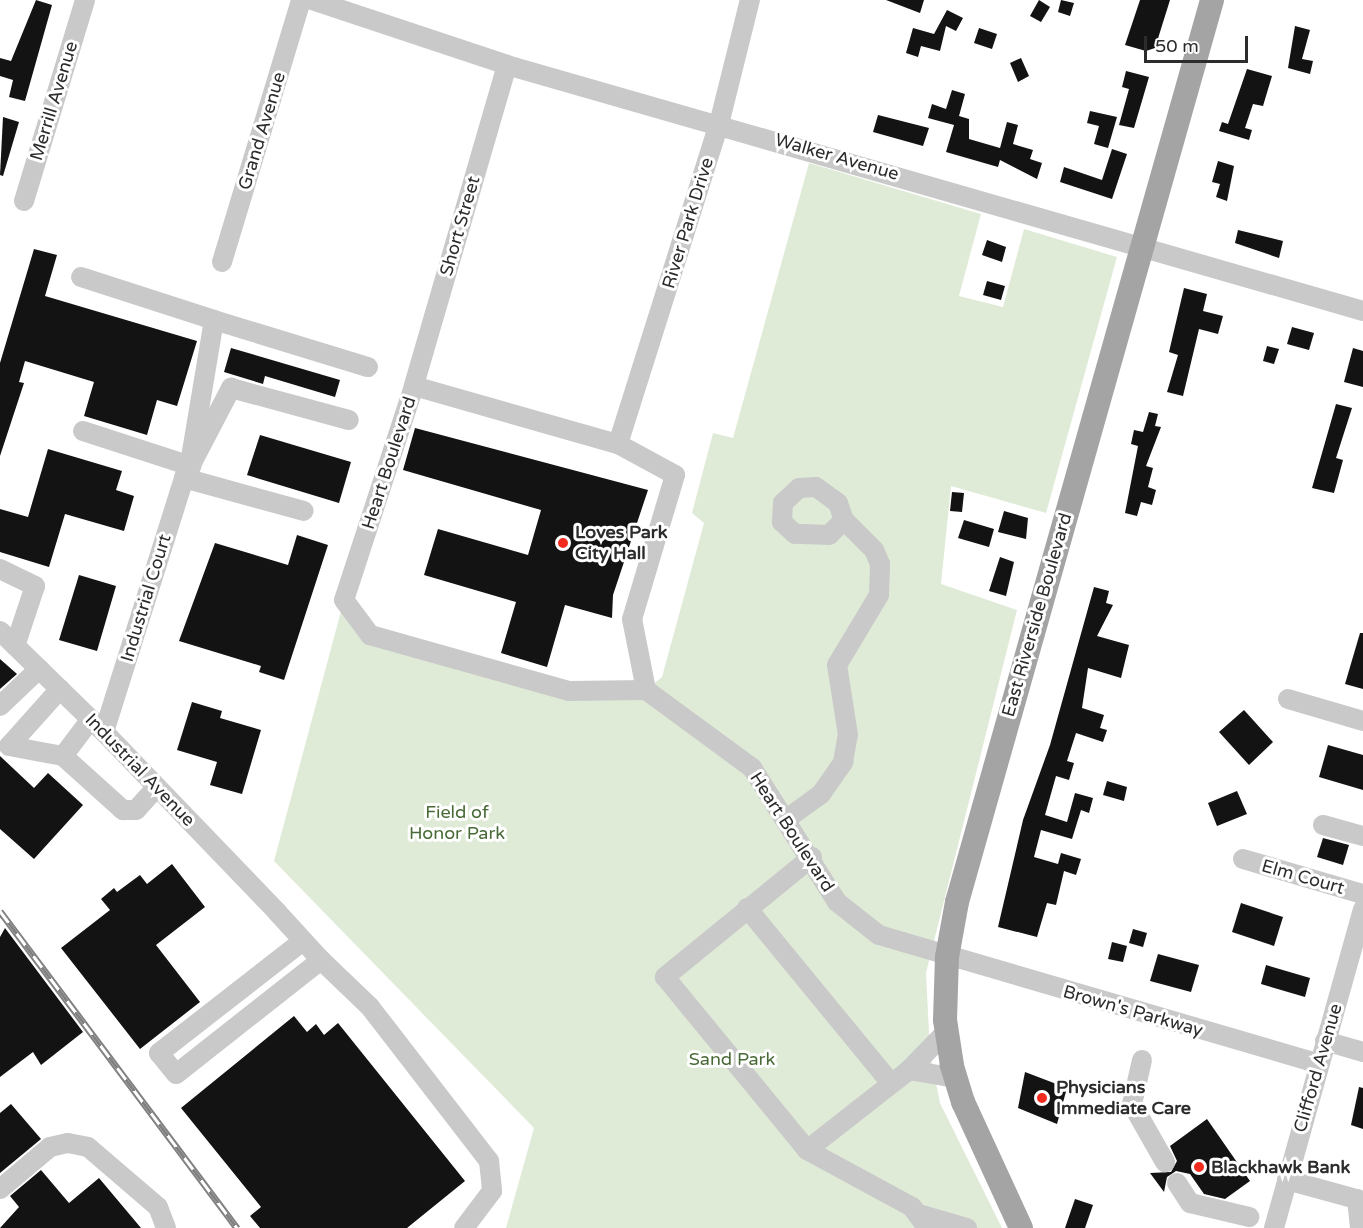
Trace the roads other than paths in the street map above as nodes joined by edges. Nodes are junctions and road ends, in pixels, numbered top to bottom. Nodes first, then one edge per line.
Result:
1 (85, 0) edge
2 (301, 0) edge
3 (312, 0) edge
4 (750, 0) edge
5 (1212, 0) edge
6 (507, 65) junction
7 (719, 124) junction
8 (24, 201) dead end
9 (1139, 247) junction
10 (222, 262) dead end
11 (81, 277) dead end
12 (1363, 311) edge
13 (214, 320) junction
14 (368, 366) dead end
15 (414, 386) junction
16 (349, 420) dead end
17 (83, 431) dead end
18 (618, 444) junction
19 (187, 472) junction
20 (304, 511) dead end
21 (844, 520) dead end
22 (0, 569) edge
23 (0, 631) edge
24 (15, 646) junction
25 (39, 669) junction
26 (60, 689) junction
27 (646, 690) junction
28 (1288, 699) dead end
29 (0, 706) edge
30 (1363, 721) edge
31 (97, 725) junction
32 (4, 741) edge
33 (63, 756) junction
34 (157, 787) junction
35 (788, 818) junction
36 (1323, 825) dead end
37 (1363, 836) edge
38 (812, 857) junction
39 (1243, 859) dead end
40 (1363, 894) edge
41 (747, 908) junction
42 (1363, 909) edge
43 (303, 941) junction
44 (947, 957) junction
45 (321, 960) junction
46 (947, 1031) junction
47 (1325, 1041) junction
48 (1363, 1052) edge
49 (1142, 1060) dead end
50 (1319, 1064) junction
51 (909, 1070) junction
52 (956, 1078) junction
53 (891, 1083) junction
54 (807, 1150) junction
55 (1165, 1162) dead end
56 (1287, 1180) junction
57 (1177, 1183) dead end
58 (0, 1189) edge
59 (1360, 1200) edge
60 (1249, 1217) dead end
61 (923, 1221) edge
62 (166, 1228) edge
63 (464, 1228) edge
64 (967, 1228) edge
65 (1021, 1228) edge
66 (1274, 1228) edge
67 (1360, 1228) edge

1 - 8 street, Merrill Avenue
2 - 10 street, Grand Avenue
3 - 6 street, Walker Avenue
4 - 7 street, River Park Drive
5 - 9 main road, East Riverside Boulevard
6 - 7 street, Walker Avenue
6 - 15 street, Short Street
7 - 9 street, Walker Avenue
7 - 18 street, River Park Drive
9 - 12 street, Walker Avenue
9 - 44 main road, East Riverside Boulevard
11 - 13 street
13 - 14 street
13 - 19 street
15 - 18 street, Heart Boulevard
15 - 27 street, Heart Boulevard
16 - 19 street
17 - 19 street
18 - 27 street, Heart Boulevard
19 - 20 street
19 - 31 street, Industrial Court
21 - 35 street
22 - 24 street
23 - 24 street, Industrial Avenue
24 - 25 street, Industrial Avenue
25 - 26 street, Industrial Avenue
25 - 29 street
26 - 31 street, Industrial Avenue
26 - 32 street
27 - 35 street, Heart Boulevard
28 - 30 street
31 - 33 street, Industrial Court
31 - 34 street, Industrial Avenue
32 - 33 street
33 - 34 street
34 - 43 street, Industrial Avenue
35 - 38 street, Heart Boulevard
36 - 37 street
38 - 41 street
38 - 44 street, Heart Boulevard
39 - 40 street, Elm Court
41 - 53 street
41 - 54 street
42 - 47 street, Clifford Avenue
43 - 45 street, Industrial Avenue
43 - 45 street
44 - 46 main road, East Riverside Boulevard
44 - 50 street, Brown's Parkway
45 - 63 street, Industrial Avenue
46 - 51 street
46 - 52 main road, East Riverside Boulevard
47 - 48 street
47 - 50 street, Clifford Avenue
49 - 55 street
50 - 56 street, Clifford Avenue
51 - 52 street
51 - 53 street
52 - 65 main road, East Riverside Boulevard
53 - 54 street
54 - 61 street
56 - 59 street
56 - 66 street, Clifford Avenue
57 - 60 street
58 - 62 street
59 - 67 street
61 - 64 street

